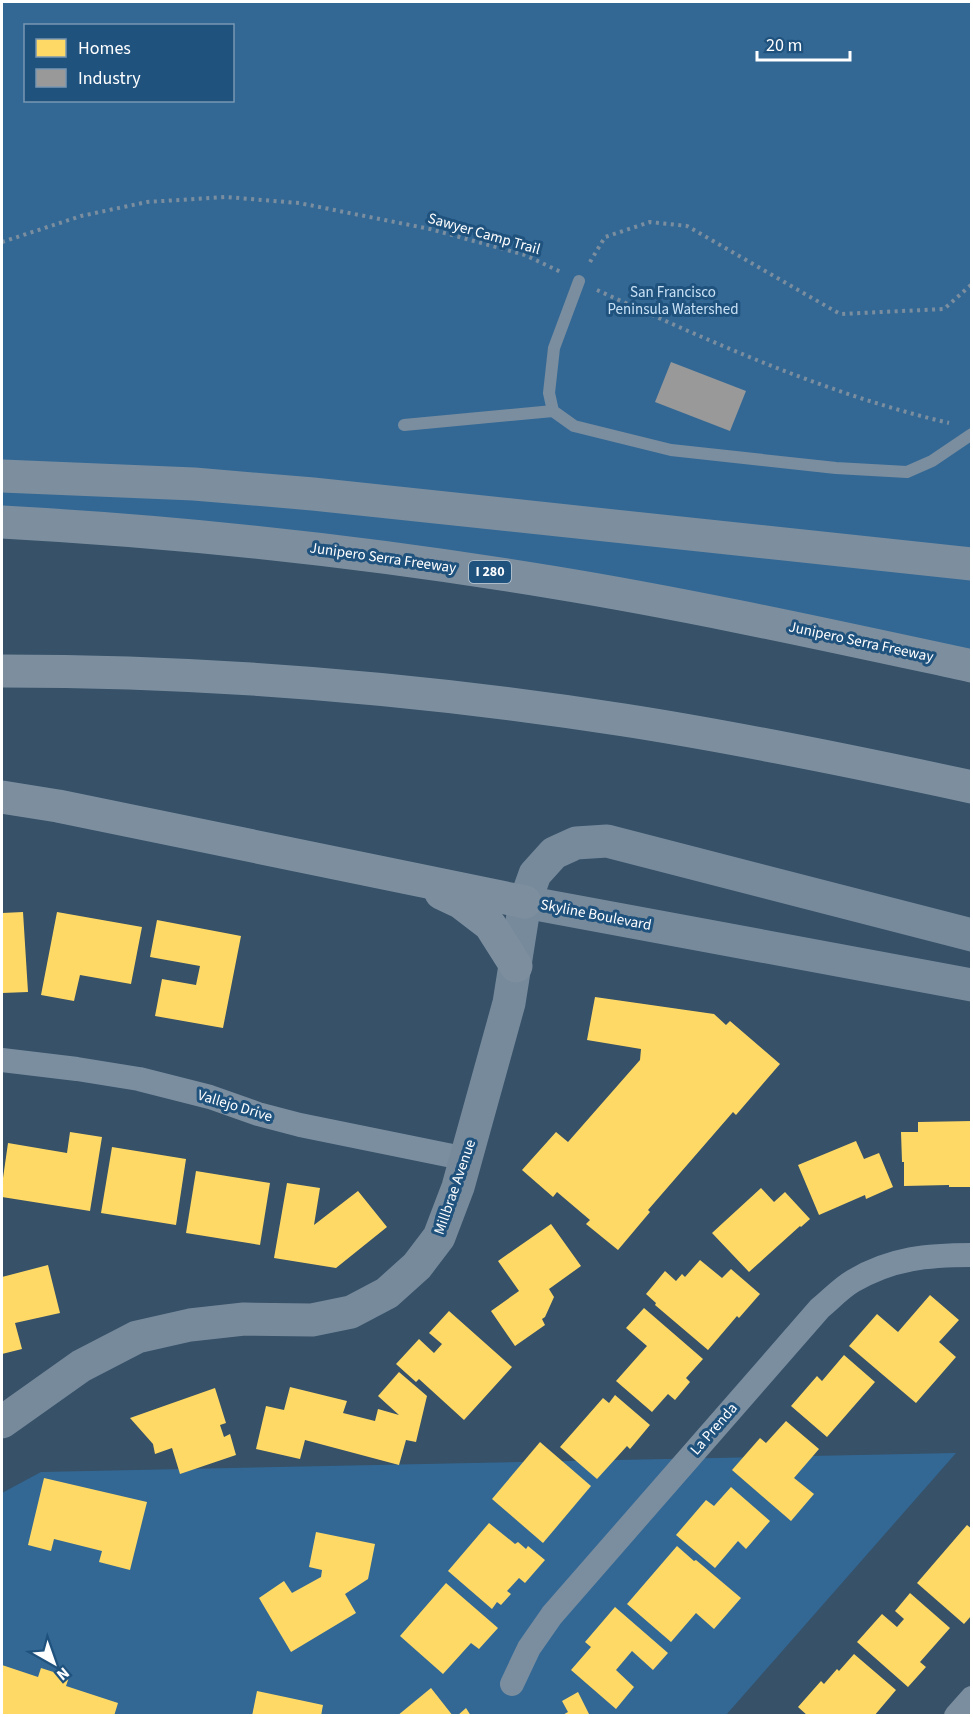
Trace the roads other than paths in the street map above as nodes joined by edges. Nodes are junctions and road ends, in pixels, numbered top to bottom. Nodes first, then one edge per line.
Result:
1 (579, 281) road end
2 (553, 411) junction
3 (404, 425) dead end
4 (972, 434) edge
5 (2, 476) edge
6 (2, 522) edge
7 (972, 564) edge
8 (972, 666) edge
9 (2, 671) edge
10 (972, 787) edge
11 (2, 797) edge
12 (401, 875) junction
13 (525, 902) junction
14 (972, 935) edge
15 (516, 966) junction
16 (972, 986) edge
17 (2, 1060) edge
18 (466, 1159) junction
19 (972, 1255) edge
20 (2, 1422) edge
21 (512, 1684) dead end
22 (972, 1698) edge
23 (956, 1716) edge

1 - 2 lane
2 - 3 lane
2 - 4 lane
5 - 7 highway
6 - 8 highway, Junipero Serra Freeway / I 280
9 - 10 highway
11 - 12 highway
12 - 13 highway
12 - 15 highway
13 - 14 street, Skyline Boulevard
13 - 15 street, Millbrae Avenue
13 - 16 street, Skyline Boulevard
15 - 18 street, Millbrae Avenue
17 - 18 street, Vallejo Drive
18 - 20 street, Millbrae Avenue
19 - 21 street, La Prenda
22 - 23 street

